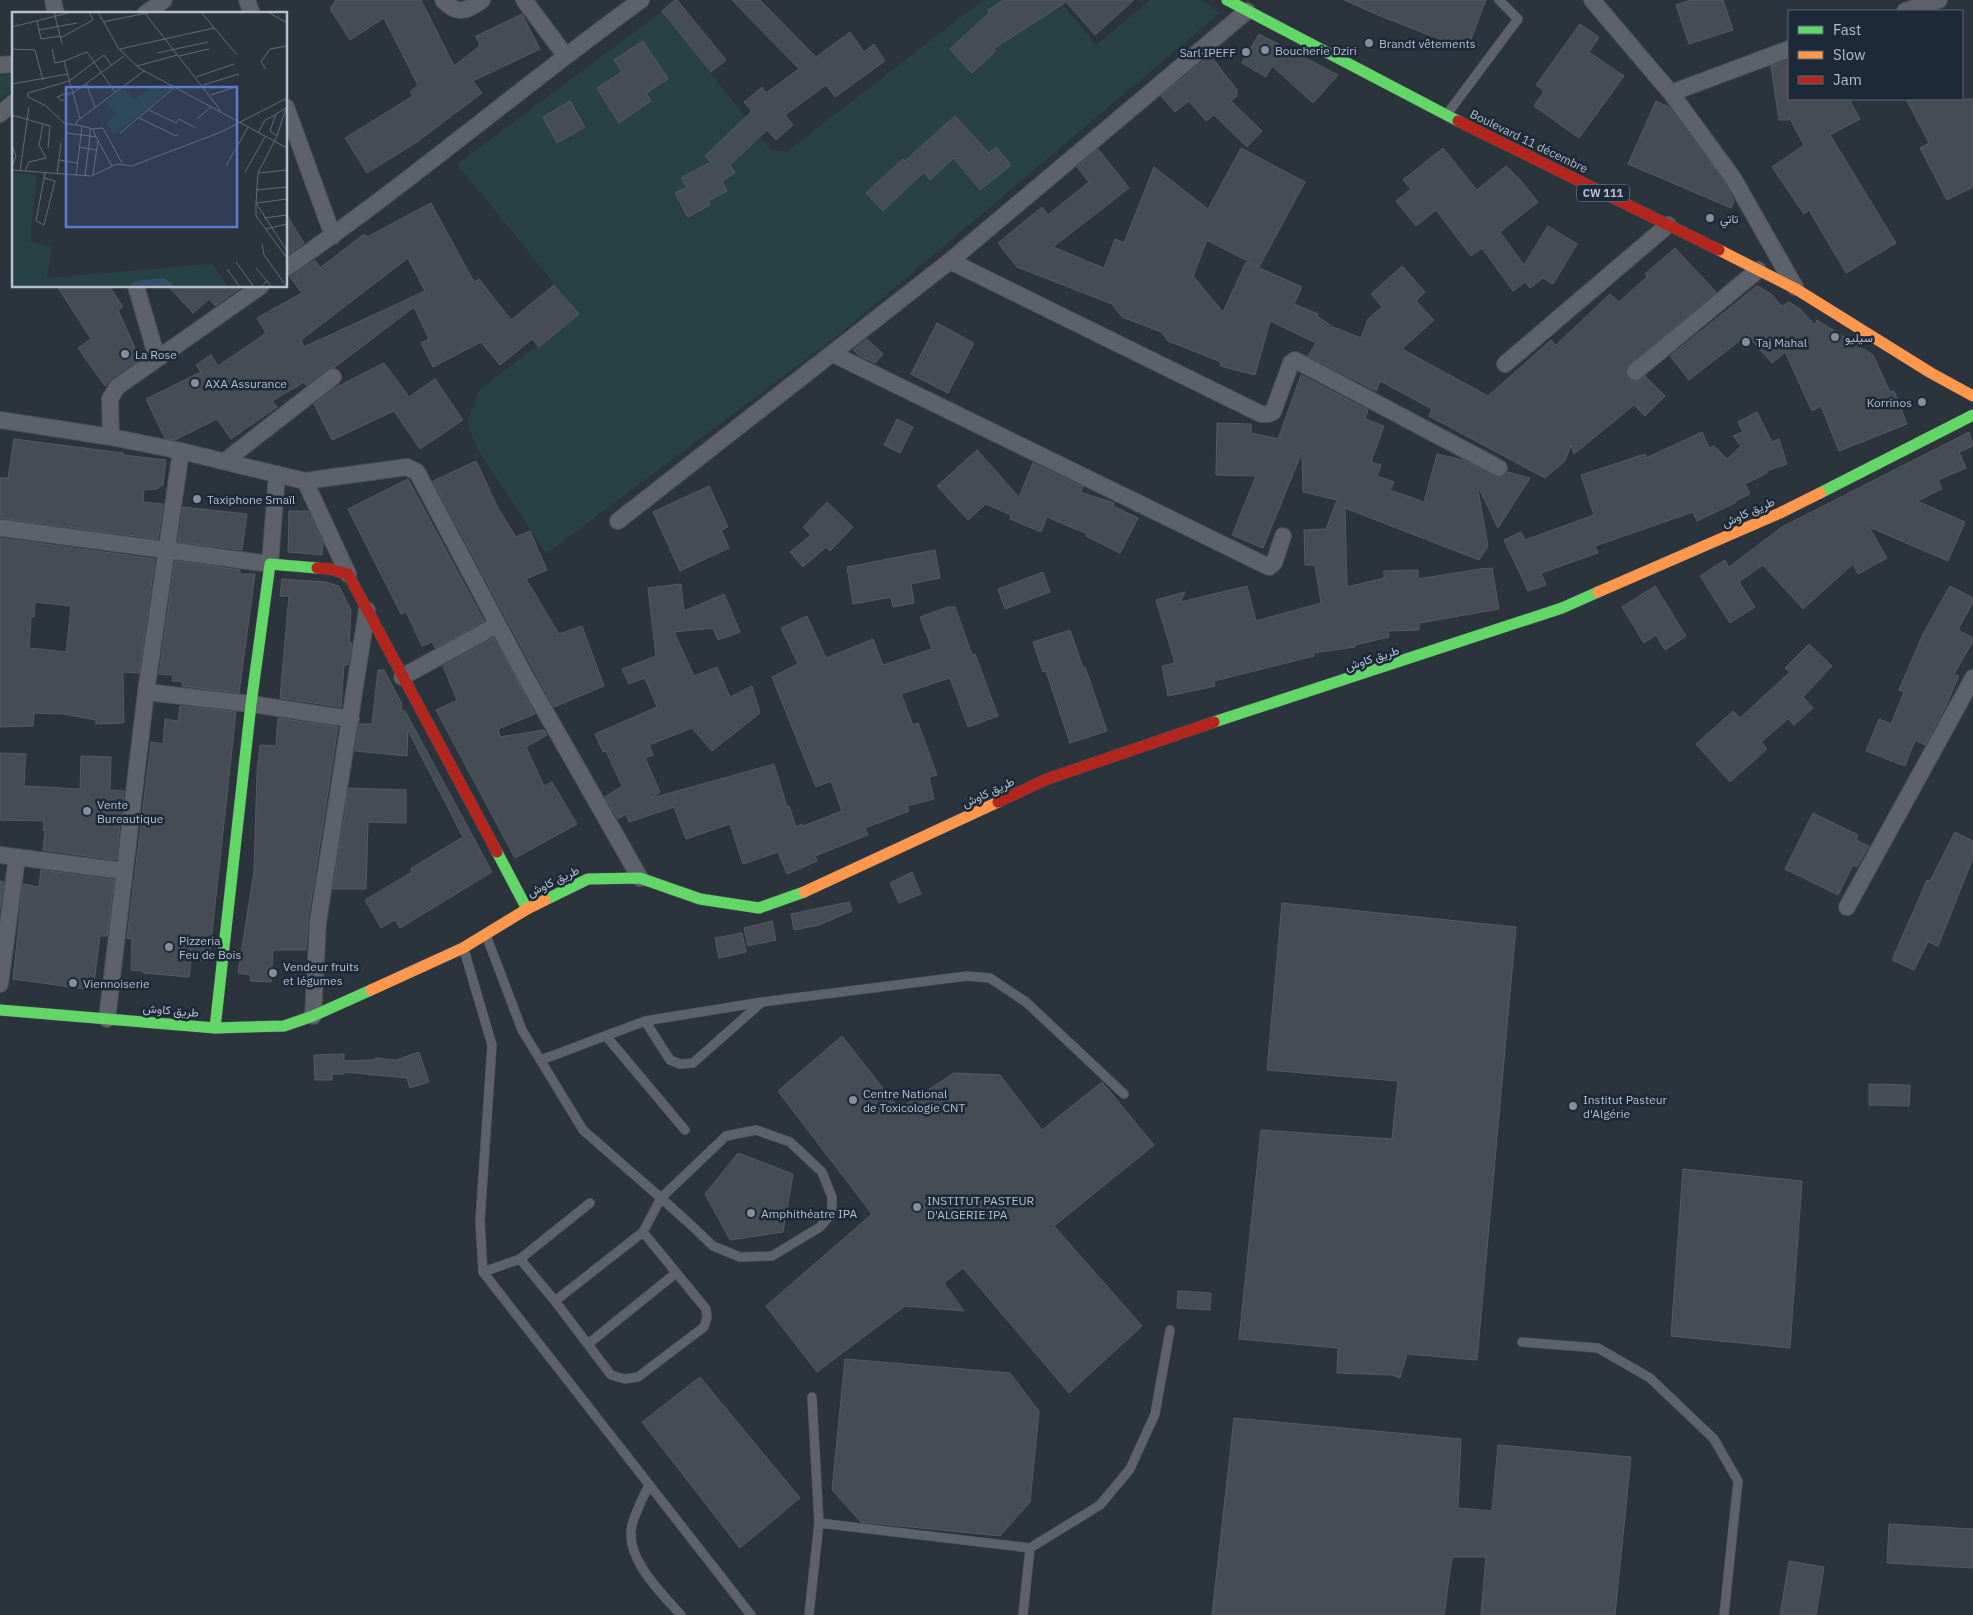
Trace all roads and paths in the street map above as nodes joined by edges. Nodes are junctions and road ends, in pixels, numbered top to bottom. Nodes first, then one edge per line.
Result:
1 (164, 0) edge
2 (247, 0) edge
3 (443, 0) edge
4 (482, 0) edge
5 (524, 0) edge
6 (640, 0) edge
7 (1227, 0) edge
8 (1499, 0) edge
9 (1592, 0) edge
10 (1939, 0) edge
11 (1908, 10) edge
12 (1247, 11) junction
13 (148, 12) edge
14 (251, 12) edge
15 (1788, 49) edge
16 (565, 55) junction
17 (1671, 93) junction
18 (12, 104) edge
19 (288, 112) edge
20 (0, 114) edge
21 (1446, 115) junction
22 (1668, 225) junction
23 (333, 236) junction
24 (950, 261) junction
25 (288, 267) edge
26 (1758, 270) junction
27 (137, 288) edge
28 (257, 288) edge
29 (1796, 289) junction
30 (833, 354) junction
31 (157, 358) junction
32 (1505, 364) dead end
33 (1636, 372) dead end
34 (333, 377) dead end
35 (1973, 396) edge
36 (1973, 415) edge
37 (0, 420) edge
38 (111, 437) junction
39 (181, 451) junction
40 (226, 461) junction
41 (1499, 468) dead end
42 (277, 474) junction
43 (305, 481) junction
44 (618, 521) dead end
45 (2, 528) dead end
46 (1282, 536) dead end
47 (165, 551) junction
48 (270, 564) junction
49 (348, 574) junction
50 (367, 610) junction
51 (497, 625) junction
52 (402, 677) junction
53 (1973, 678) edge
54 (146, 692) junction
55 (251, 704) junction
56 (351, 719) junction
57 (0, 855) edge
58 (17, 857) junction
59 (124, 871) junction
60 (640, 878) junction
61 (1847, 906) dead end
62 (526, 909) junction
63 (486, 935) junction
64 (463, 948) junction
65 (0, 984) edge
66 (762, 1002) junction
67 (0, 1010) edge
68 (313, 1016) junction
69 (107, 1019) junction
70 (645, 1021) junction
71 (215, 1028) junction
72 (606, 1036) junction
73 (541, 1060) junction
74 (1124, 1094) dead end
75 (685, 1130) dead end
76 (661, 1198) junction
77 (590, 1203) dead end
78 (643, 1232) junction
79 (520, 1259) junction
80 (483, 1272) junction
81 (676, 1273) junction
82 (556, 1302) junction
83 (1170, 1330) dead end
84 (1522, 1342) dead end
85 (588, 1344) junction
86 (812, 1397) dead end
87 (649, 1484) junction
88 (819, 1523) junction
89 (1030, 1548) junction
90 (680, 1615) edge
91 (751, 1615) edge
92 (809, 1615) edge
93 (1022, 1615) edge
94 (1724, 1615) edge

1 - 13 street
2 - 14 street
3 - 4 street
5 - 16 street
6 - 16 street
7 - 12 street, Boulevard 11 décembre / CW 111
8 - 21 lane
9 - 17 street
10 - 11 street
12 - 21 street, Boulevard 11 décembre / CW 111
12 - 24 street
15 - 17 street
16 - 23 street
17 - 29 street
18 - 20 street
19 - 23 street
21 - 22 street, Boulevard 11 décembre / CW 111
22 - 26 street, Boulevard 11 décembre / CW 111
22 - 32 street
23 - 25 street
24 - 30 street
24 - 41 street
26 - 29 street, Boulevard 11 décembre / CW 111
26 - 33 street
27 - 31 street
28 - 31 street
29 - 35 street, Boulevard 11 décembre / CW 111
30 - 44 street
30 - 46 street
31 - 38 street
34 - 40 street
36 - 60 street, طريق كاوش
37 - 38 street
38 - 39 street
39 - 40 street
39 - 47 street
40 - 42 street
42 - 43 street
42 - 48 street
43 - 49 street
43 - 51 street
45 - 47 street
47 - 48 street
47 - 54 street
48 - 49 street
48 - 55 street
49 - 50 street
50 - 52 street
50 - 56 street
51 - 52 street
51 - 60 street
52 - 62 street
53 - 61 street
54 - 55 street
54 - 59 street
55 - 56 street
55 - 71 street
56 - 68 street
57 - 58 street
58 - 59 street
58 - 65 street
59 - 69 street
60 - 62 street, طريق كاوش
62 - 63 street, طريق كاوش
63 - 64 street, طريق كاوش
63 - 73 lane
64 - 68 street, طريق كاوش
64 - 80 lane
66 - 70 lane
66 - 70 lane
66 - 74 lane
67 - 69 street, طريق كاوش
68 - 71 street, طريق كاوش
69 - 71 street, طريق كاوش
70 - 72 lane
72 - 73 lane
72 - 75 lane
73 - 76 lane
76 - 76 lane
76 - 78 lane
77 - 79 lane
78 - 81 lane
78 - 82 lane
79 - 80 lane
79 - 82 lane
80 - 87 lane
81 - 85 lane
81 - 85 lane
82 - 85 lane
83 - 89 lane
84 - 94 lane
86 - 88 lane
87 - 90 lane
87 - 91 lane
88 - 89 lane
88 - 92 lane
89 - 93 lane

